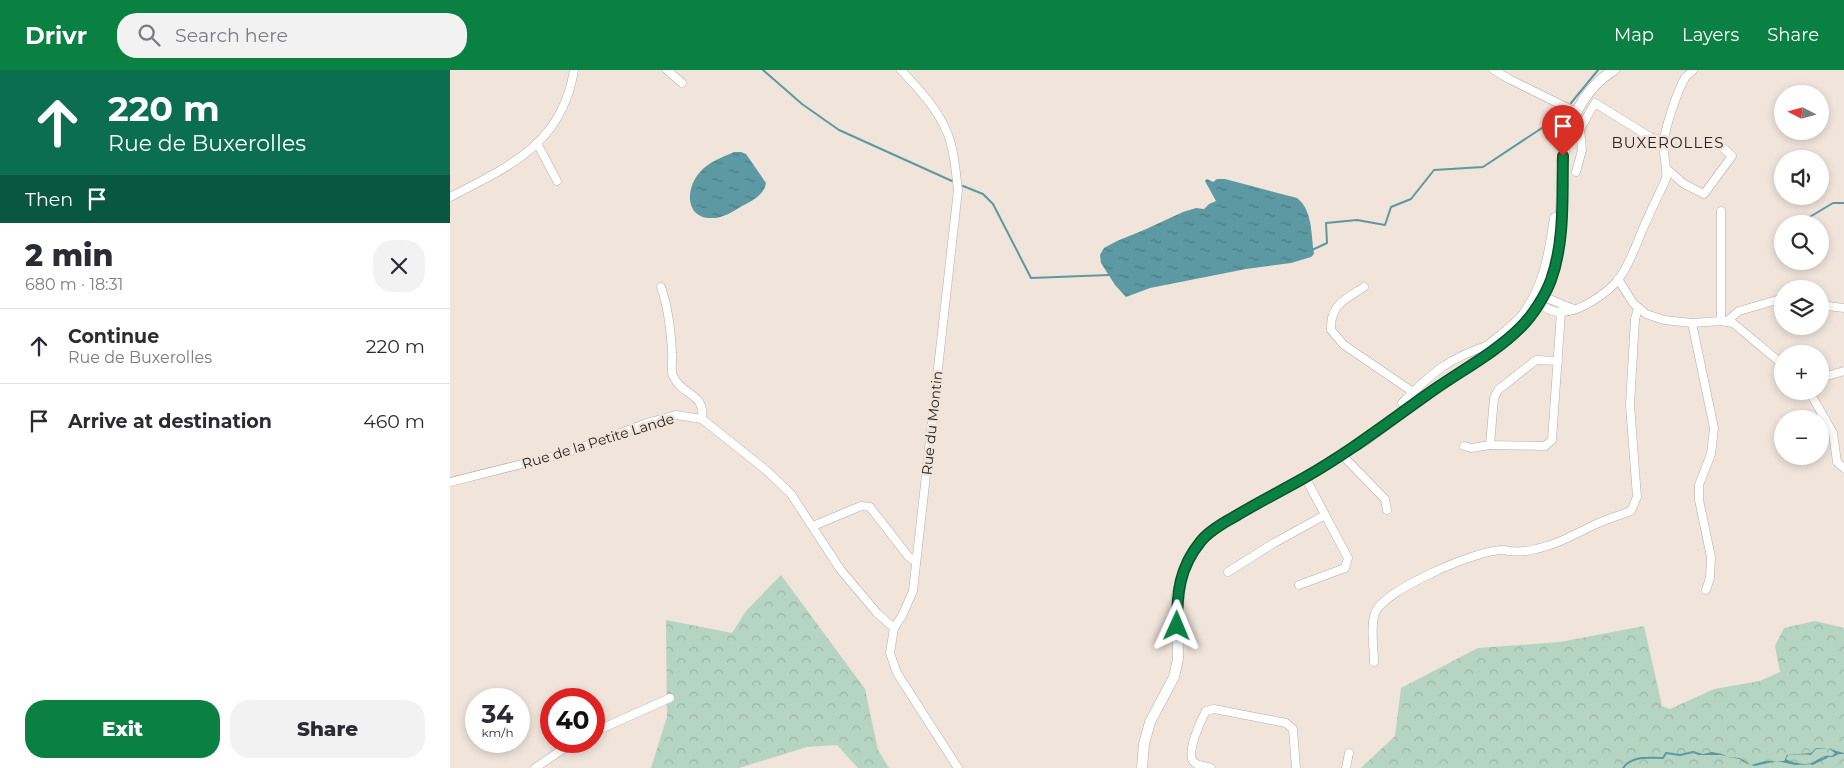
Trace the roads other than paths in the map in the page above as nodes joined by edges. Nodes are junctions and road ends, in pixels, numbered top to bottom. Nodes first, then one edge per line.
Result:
1 (574, 70) edge
2 (667, 70) edge
3 (901, 70) edge
4 (1494, 70) edge
5 (1614, 70) edge
6 (1694, 70) edge
7 (682, 83) dead end
8 (1576, 112) junction
9 (1664, 141) junction
10 (537, 143) junction
11 (1719, 144) dead end
12 (1668, 170) junction
13 (1576, 172) dead end
14 (557, 181) dead end
15 (450, 197) edge
16 (1721, 211) dead end
17 (1618, 279) junction
18 (661, 287) dead end
19 (1364, 287) dead end
20 (1539, 298) junction
21 (1774, 301) edge
22 (1829, 306) edge
23 (1844, 308) edge
24 (1574, 309) junction
25 (1638, 309) junction
26 (1561, 312) junction
27 (1724, 321) junction
28 (1692, 323) junction
29 (1489, 345) junction
30 (1774, 357) edge
31 (1558, 361) junction
32 (1844, 371) edge
33 (1829, 375) edge
34 (1427, 377) junction
35 (1434, 389) junction
36 (1412, 392) junction
37 (1814, 400) edge
38 (1402, 403) dead end
39 (702, 419) junction
40 (1490, 445) junction
41 (1464, 446) dead end
42 (1342, 455) junction
43 (1844, 468) edge
44 (1305, 477) junction
45 (450, 482) edge
46 (1387, 510) dead end
47 (1325, 515) junction
48 (813, 526) junction
49 (916, 562) junction
50 (1228, 572) dead end
51 (1299, 585) dead end
52 (1706, 590) dead end
53 (894, 628) junction
54 (1374, 662) dead end
55 (670, 698) dead end
56 (605, 727) edge
57 (558, 753) edge
58 (1349, 753) dead end
59 (535, 768) edge
60 (958, 768) edge
61 (1142, 768) edge
62 (1211, 768) edge
63 (1296, 768) edge
64 (1346, 768) edge

1 - 10 street
2 - 7 street
3 - 49 street, Rue du Montin
4 - 8 street
5 - 8 street
6 - 9 street
8 - 20 street
9 - 12 street
9 - 13 street
10 - 14 street
10 - 15 street
11 - 12 street
12 - 17 street
16 - 27 street
17 - 24 street
17 - 25 street
18 - 39 street
19 - 36 street
20 - 24 street
20 - 26 street
20 - 29 street
20 - 35 street
21 - 27 street
22 - 23 street
24 - 26 street
25 - 28 street
25 - 54 street
26 - 31 street
27 - 28 street
27 - 30 street
28 - 52 street
29 - 34 street
29 - 35 street
31 - 40 street
31 - 40 street
32 - 33 street
34 - 35 street
34 - 36 street
35 - 42 street
36 - 38 street
37 - 43 street
39 - 45 street, Rue de la Petite Lande
39 - 48 street, Rue de la Petite Lande
40 - 41 street
42 - 44 street
42 - 46 street
44 - 47 street
44 - 61 street
47 - 50 street
47 - 51 street
48 - 49 street
48 - 53 street, Rue de la Petite Lande
49 - 53 street, Rue du Montin
53 - 60 street, Rue du Montin
55 - 56 street
57 - 59 street
58 - 64 street
62 - 63 street

